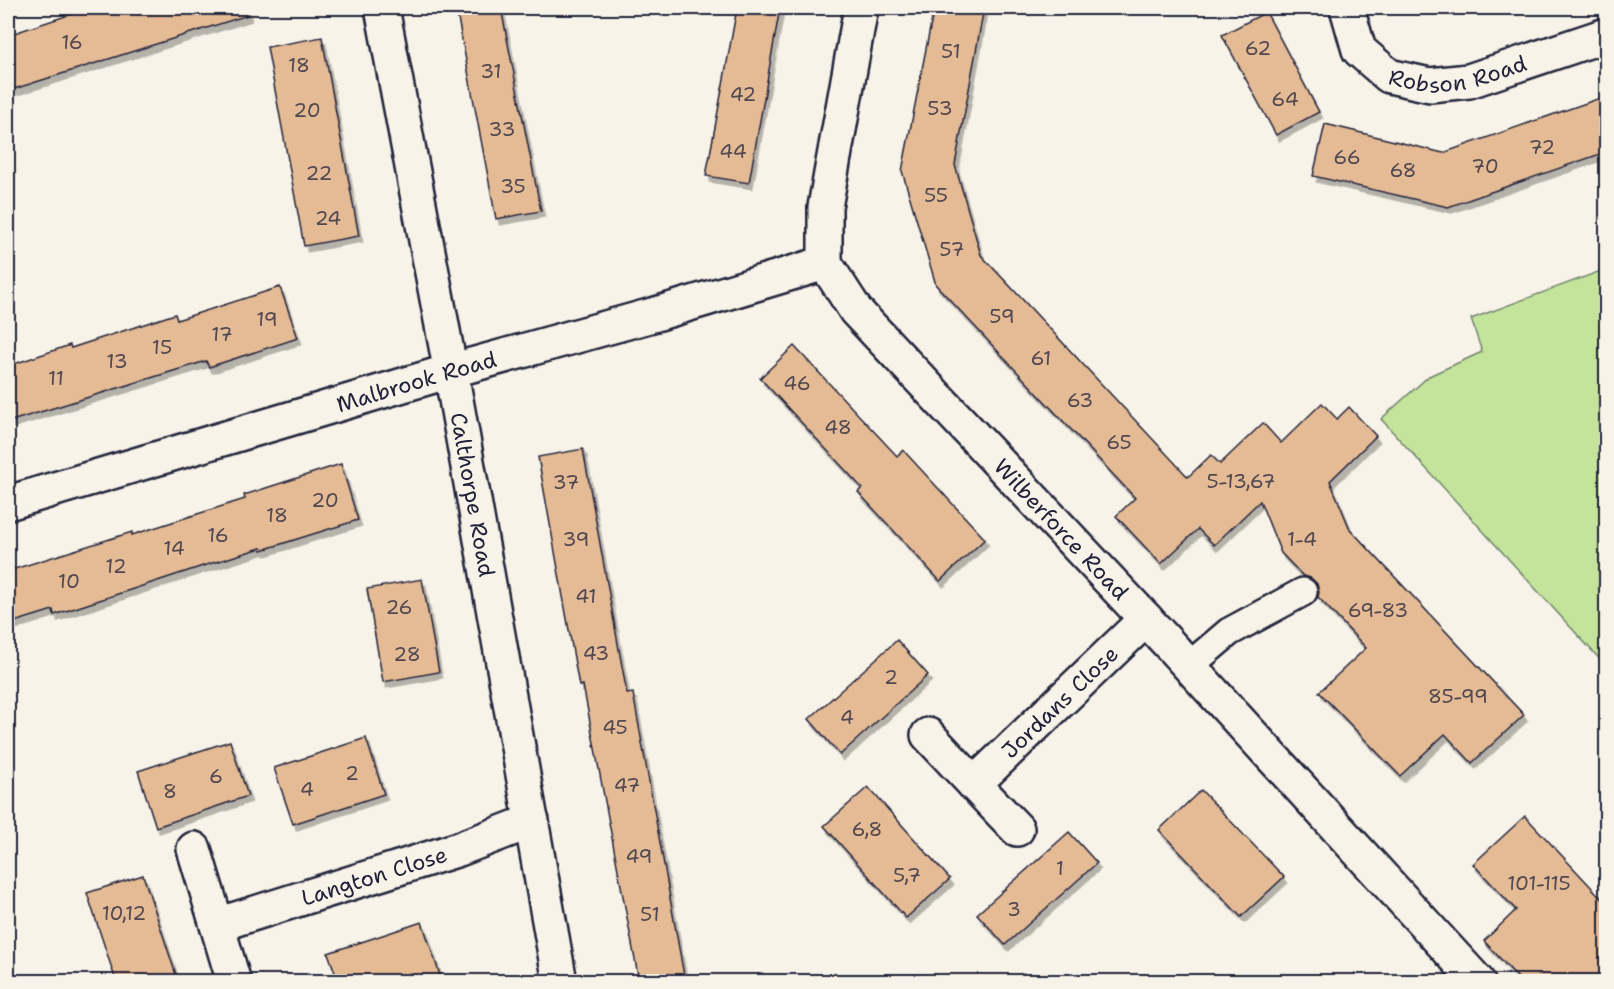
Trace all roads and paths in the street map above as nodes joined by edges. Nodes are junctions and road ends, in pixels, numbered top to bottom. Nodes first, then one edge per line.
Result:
1 (382, 8) edge
2 (861, 8) edge
3 (1347, 8) edge
4 (1606, 35) edge
5 (825, 263) junction
6 (450, 371) junction
7 (8, 503) edge
8 (1303, 592) dead end
9 (1146, 619) junction
10 (1189, 666) junction
11 (928, 735) dead end
12 (974, 784) junction
13 (532, 821) junction
14 (1017, 830) dead end
15 (194, 849) dead end
16 (216, 925) junction
17 (234, 981) edge
18 (560, 981) edge
19 (1478, 981) edge

1 - 6 street, Calthorpe Road
2 - 5 street
3 - 4 street, Robson Road
5 - 6 street, Malbrook Road
5 - 9 street, Wilberforce Road
6 - 7 street, Malbrook Road
6 - 13 street, Calthorpe Road
8 - 10 lane
9 - 10 street, Wilberforce Road
9 - 12 street, Jordans Close
10 - 19 street, Wilberforce Road
11 - 12 street
12 - 14 street
13 - 16 street, Langton Close
13 - 18 street, Calthorpe Road
15 - 16 street
16 - 17 street

